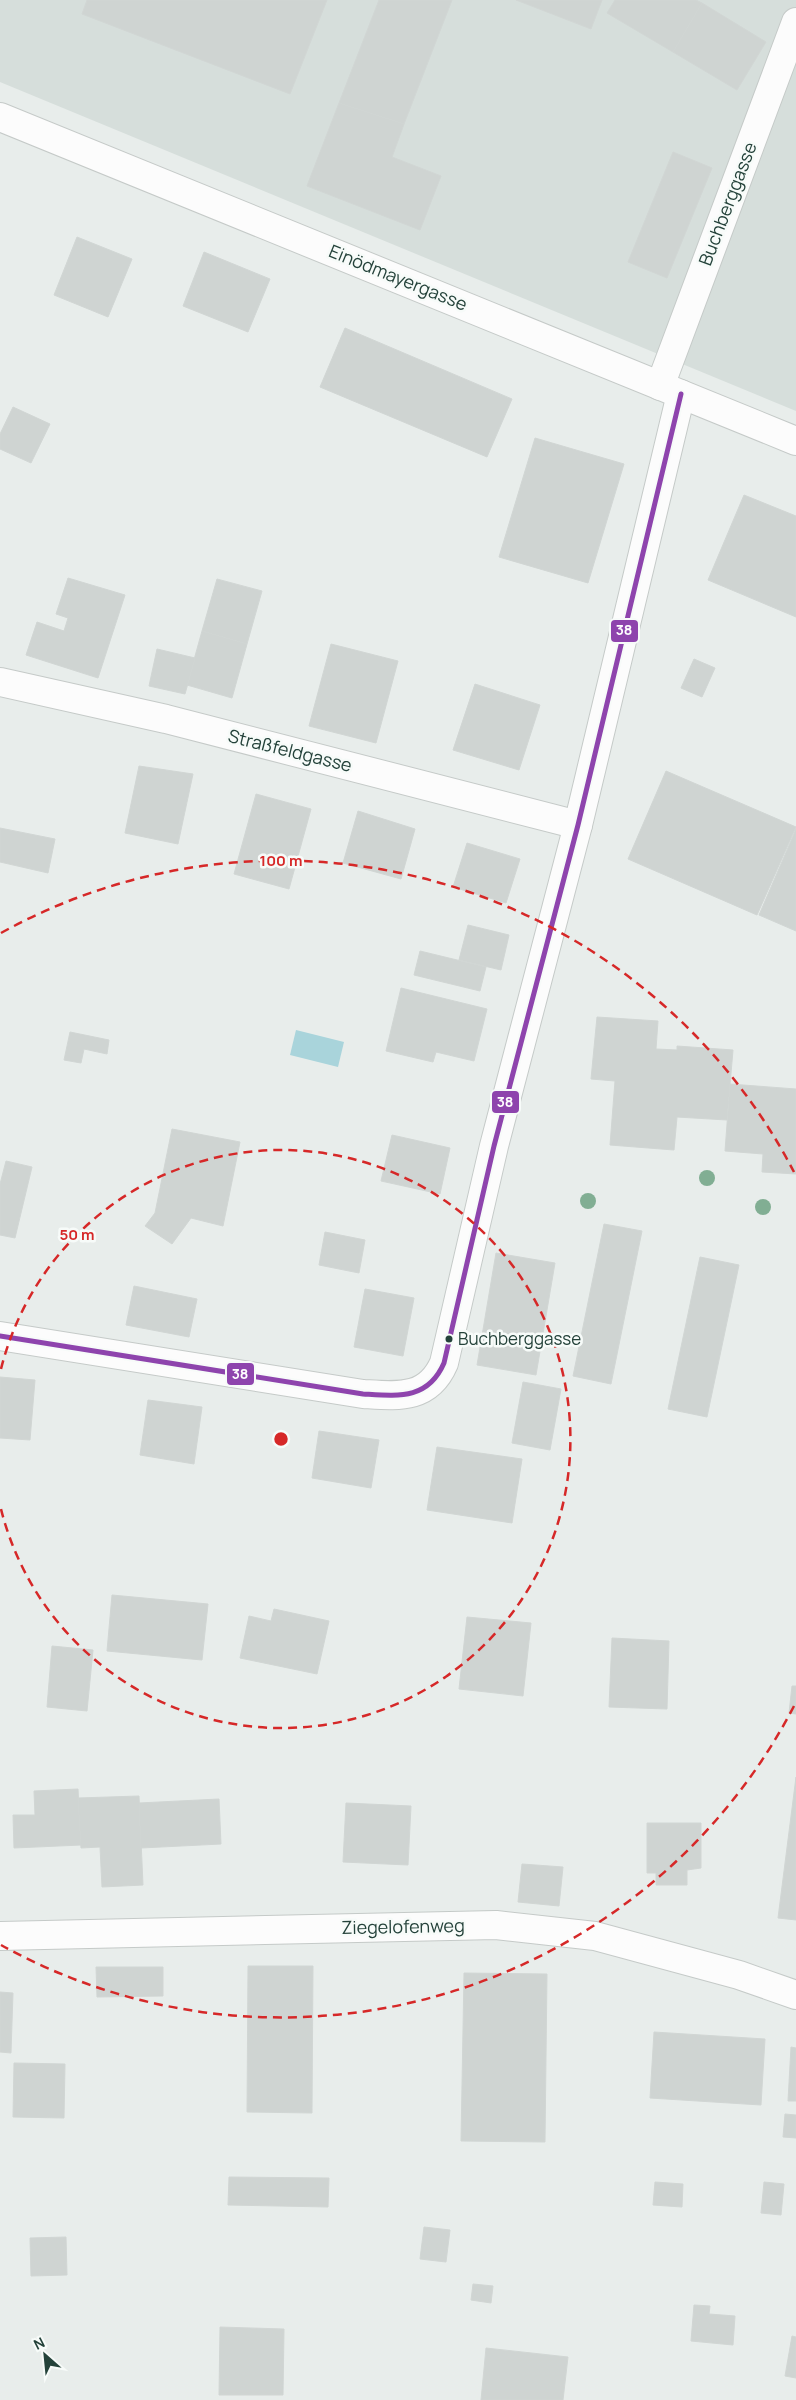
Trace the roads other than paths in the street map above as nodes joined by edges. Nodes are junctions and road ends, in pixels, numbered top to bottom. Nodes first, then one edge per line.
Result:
1 (796, 22) edge
2 (0, 116) edge
3 (671, 390) junction
4 (796, 442) edge
5 (0, 682) edge
6 (578, 825) junction
7 (0, 1336) edge
8 (0, 1936) edge
9 (796, 1995) edge

1 - 3 street, Buchberggasse
2 - 3 street, Einödmayergasse
3 - 4 street, Einödmayergasse
3 - 6 street, Buchberggasse
5 - 6 street, Straßfeldgasse
6 - 7 street, Buchberggasse
8 - 9 street, Ziegelofenweg

